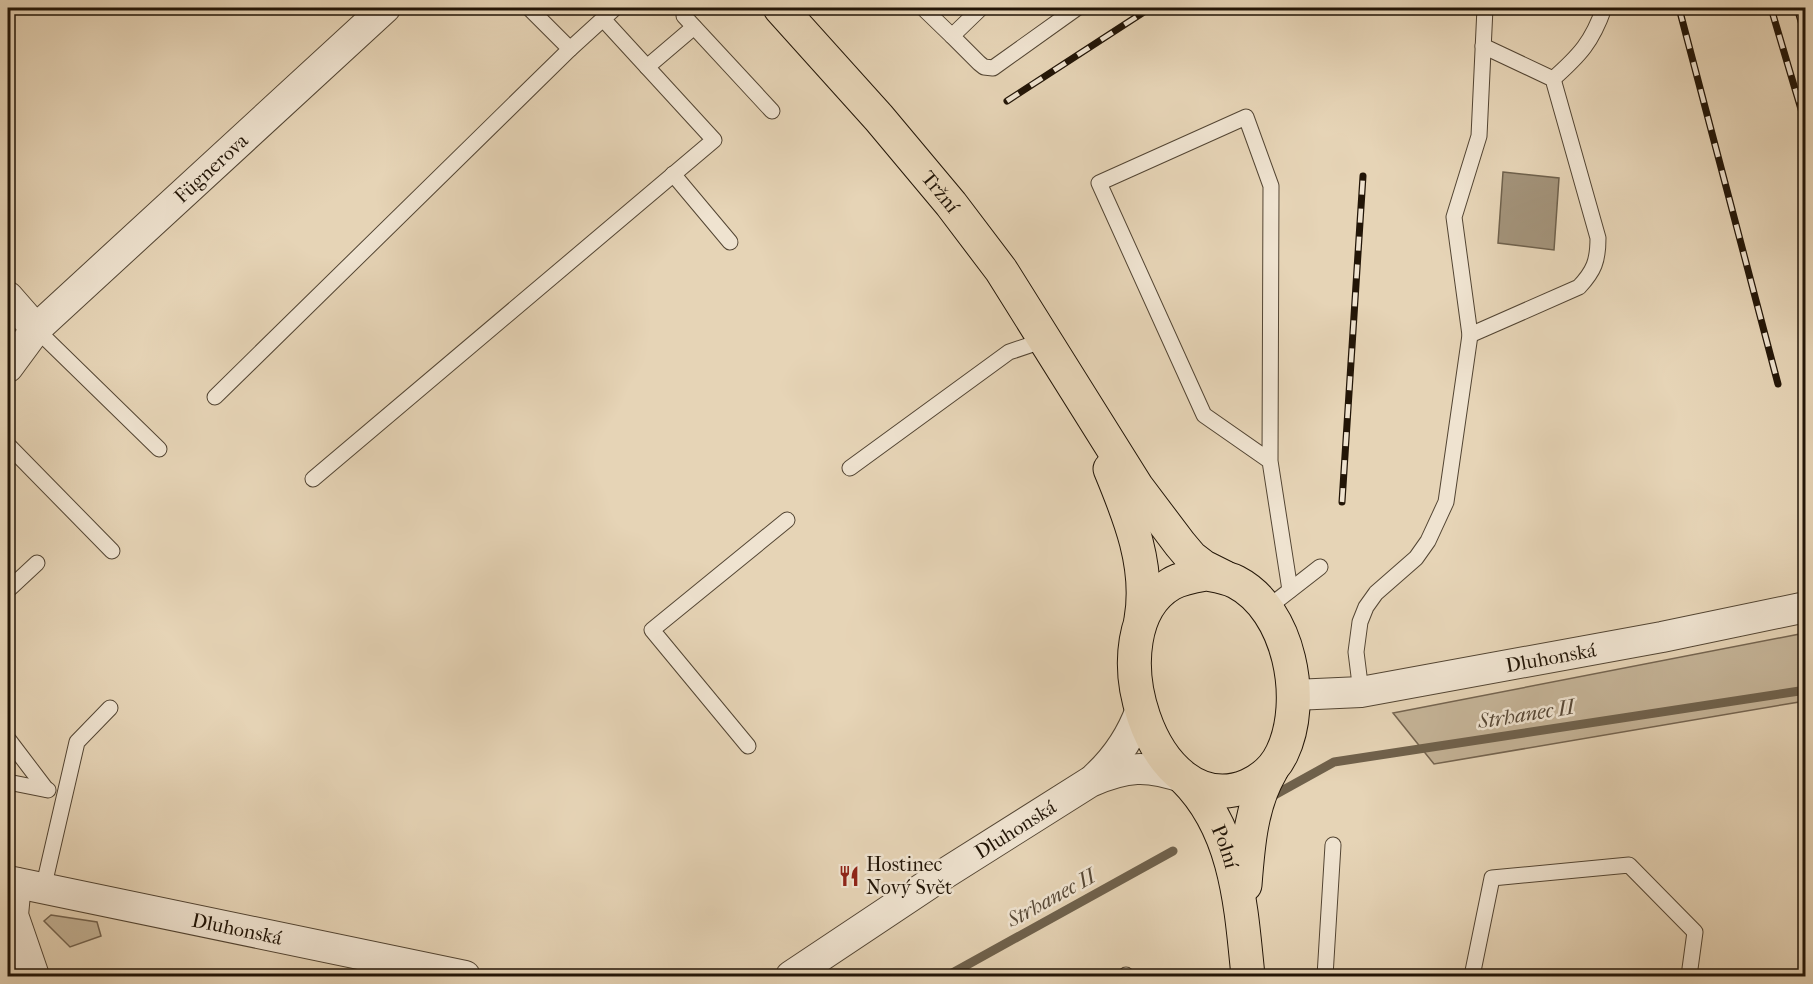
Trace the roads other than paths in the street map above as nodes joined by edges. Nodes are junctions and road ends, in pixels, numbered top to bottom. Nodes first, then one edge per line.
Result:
1 (385, 8) edge
2 (529, 8) edge
3 (615, 8) edge
4 (923, 8) edge
5 (981, 8) edge
6 (1077, 8) edge
7 (1485, 8) edge
8 (1604, 8) edge
9 (791, 11) edge
10 (603, 19) junction
11 (952, 36) junction
12 (1483, 46) junction
13 (570, 49) junction
14 (647, 67) junction
15 (1553, 79) junction
16 (772, 111) dead end
17 (673, 174) junction
18 (729, 242) dead end
19 (8, 297) edge
20 (36, 329) junction
21 (1470, 335) junction
22 (1045, 340) junction
23 (8, 367) edge
24 (1078, 393) junction
25 (215, 397) dead end
26 (8, 445) edge
27 (159, 449) dead end
28 (1270, 461) junction
29 (850, 468) dead end
30 (313, 479) dead end
31 (787, 520) dead end
32 (112, 550) dead end
33 (37, 563) dead end
34 (1320, 567) dead end
35 (1224, 577) junction
36 (8, 590) edge
37 (1278, 600) junction
38 (1806, 607) edge
39 (1140, 622) junction
40 (1360, 692) junction
41 (1294, 695) junction
42 (110, 708) dead end
43 (1141, 709) junction
44 (8, 739) edge
45 (748, 746) dead end
46 (1271, 771) junction
47 (1185, 778) junction
48 (8, 782) edge
49 (1090, 782) junction
50 (46, 789) junction
51 (66, 793) junction
52 (1333, 845) dead end
53 (22, 885) edge
54 (1243, 926) junction
55 (34, 976) edge
56 (465, 976) edge
57 (791, 976) edge
58 (1248, 976) edge
59 (1325, 976) edge
60 (1472, 976) edge
61 (1689, 976) edge

1 - 20 street, Fügnerova
2 - 13 lane
3 - 10 lane
4 - 11 lane
5 - 11 lane
6 - 11 lane
7 - 12 lane
8 - 15 lane
9 - 22 main road, Tržní
10 - 13 lane
10 - 14 lane
12 - 15 lane
12 - 21 lane
13 - 25 lane
14 - 16 lane
14 - 17 lane
15 - 21 lane
17 - 18 lane
17 - 30 lane
19 - 20 street
20 - 23 street, Fügnerova
20 - 27 lane
21 - 40 lane
22 - 24 main road, Tržní
22 - 29 lane
24 - 35 main road, Tržní
24 - 39 main road, Tržní
26 - 32 lane
28 - 28 lane
28 - 37 lane
31 - 45 lane
33 - 36 lane
34 - 37 lane
35 - 37 main road, Dluhonská
35 - 39 main road, Dluhonská
37 - 41 main road, Dluhonská
38 - 40 street, Dluhonská
39 - 43 main road, Dluhonská
40 - 41 street, Dluhonská
41 - 46 main road, Dluhonská
42 - 51 lane
43 - 47 main road, Dluhonská
43 - 49 street, Dluhonská
44 - 50 lane
46 - 47 main road, Dluhonská
46 - 54 main road, Polní
47 - 49 street, Dluhonská
47 - 54 main road, Polní
48 - 50 lane
49 - 57 street, Dluhonská
50 - 51 lane
51 - 53 lane
52 - 59 lane
53 - 55 street
53 - 56 street, Dluhonská
54 - 58 main road, Polní
60 - 61 lane

